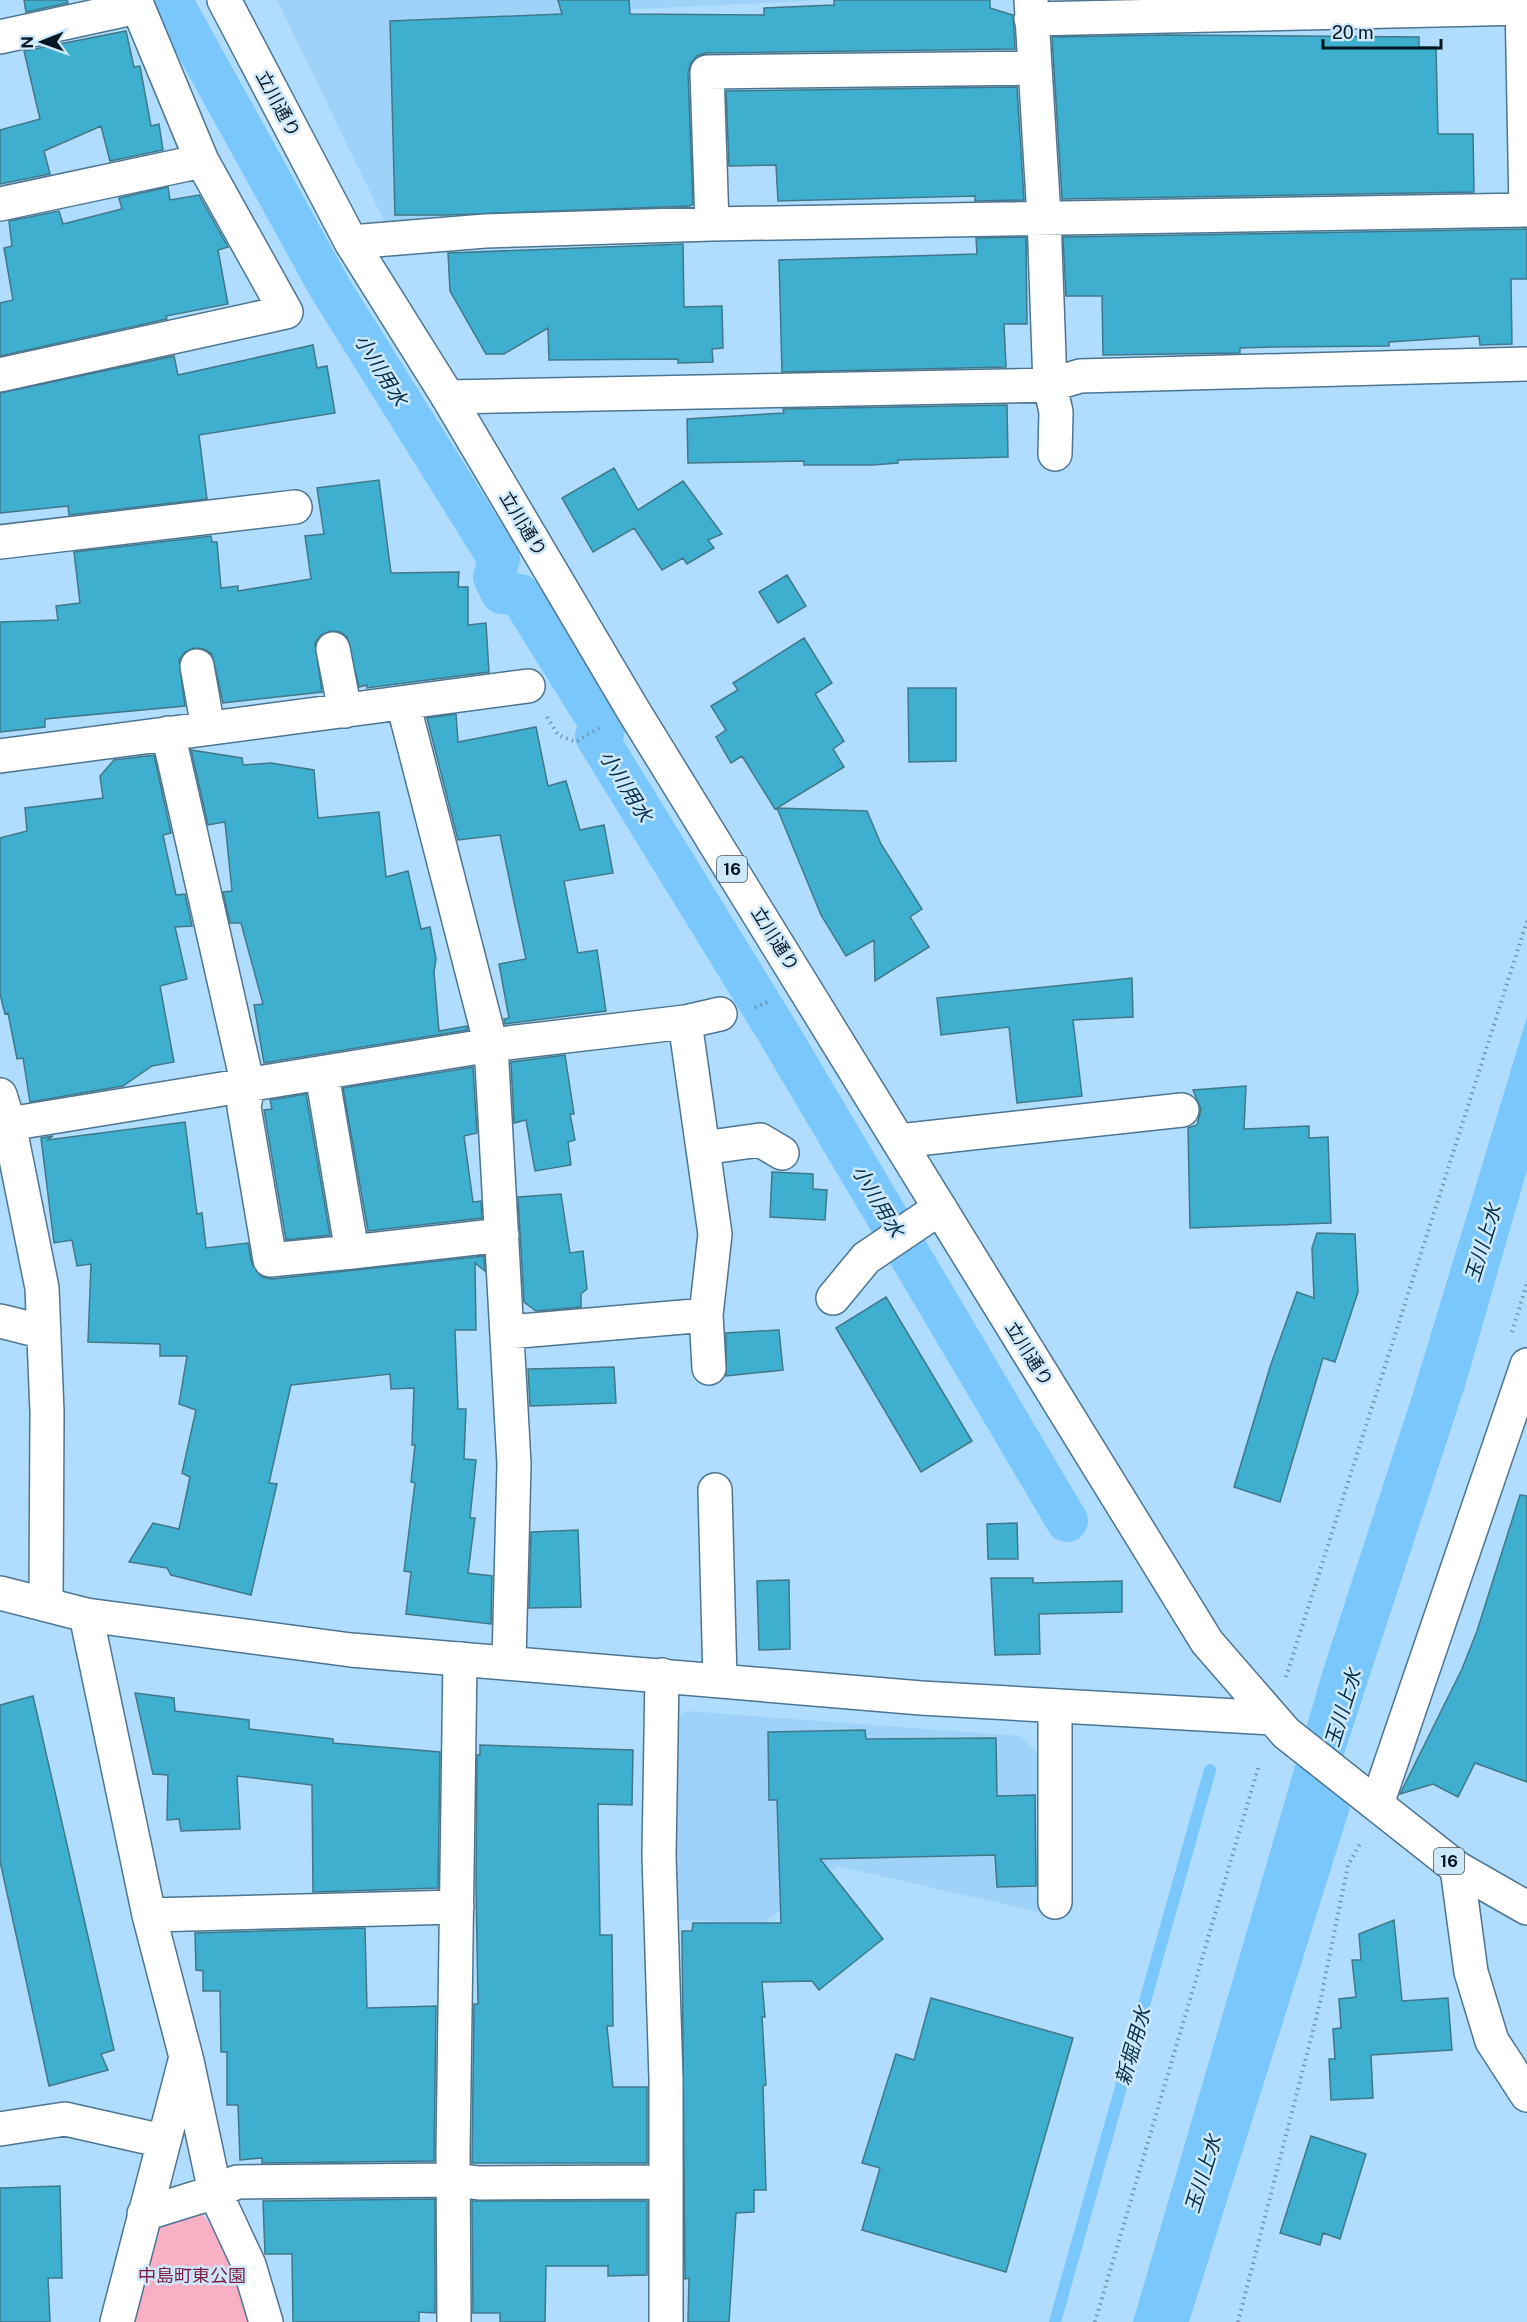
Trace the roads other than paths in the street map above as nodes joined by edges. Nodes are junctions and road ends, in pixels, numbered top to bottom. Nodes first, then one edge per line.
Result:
1 (224, 0) edge
2 (136, 4) edge
3 (1523, 5) edge
4 (1358, 6) edge
5 (1187, 7) edge
6 (1031, 9) edge
7 (0, 38) edge
8 (1035, 68) junction
9 (202, 161) junction
10 (0, 204) edge
11 (1526, 210) edge
12 (1044, 217) junction
13 (712, 224) junction
14 (351, 242) junction
15 (1527, 364) edge
16 (0, 375) edge
17 (1050, 385) junction
18 (448, 397) junction
19 (1055, 454) dead end
20 (295, 507) dead end
21 (0, 542) edge
22 (333, 649) dead end
23 (197, 666) dead end
24 (528, 686) road end
25 (404, 703) junction
26 (345, 711) junction
27 (208, 728) junction
28 (168, 733) junction
29 (0, 756) edge
30 (720, 1014) dead end
31 (685, 1022) junction
32 (491, 1045) junction
33 (321, 1074) junction
34 (248, 1086) junction
35 (3, 1109) edge
36 (1182, 1110) dead end
37 (899, 1141) junction
38 (703, 1148) junction
39 (782, 1153) dead end
40 (940, 1208) junction
41 (502, 1235) junction
42 (352, 1252) junction
43 (833, 1298) dead end
44 (706, 1315) junction
45 (0, 1321) edge
46 (44, 1332) junction
47 (508, 1332) junction
48 (1527, 1365) edge
49 (709, 1368) dead end
50 (715, 1490) dead end
51 (0, 1593) edge
52 (46, 1603) junction
53 (86, 1615) junction
54 (460, 1659) junction
55 (509, 1661) junction
56 (662, 1675) junction
57 (720, 1680) junction
58 (1055, 1706) junction
59 (1279, 1725) junction
60 (1372, 1799) junction
61 (1457, 1868) junction
62 (1055, 1902) dead end
63 (457, 1906) junction
64 (1527, 1908) edge
65 (149, 1915) junction
66 (186, 2057) junction
67 (1527, 2095) edge
68 (0, 2129) edge
69 (163, 2141) junction
70 (455, 2180) junction
71 (665, 2182) junction
72 (214, 2192) junction
73 (144, 2214) junction
74 (117, 2322) edge
75 (266, 2322) edge
76 (453, 2322) edge
77 (666, 2322) edge

1 - 14 street, 立川通り / 16
2 - 7 street
2 - 9 street
3 - 4 street
3 - 11 street
4 - 5 street
5 - 6 street
6 - 8 street
8 - 12 street
8 - 13 street
9 - 10 street
9 - 16 street
11 - 12 street
12 - 13 street
12 - 17 street
13 - 14 street
14 - 18 street, 立川通り / 16
15 - 17 street
17 - 18 street
17 - 19 street
18 - 37 street, 立川通り / 16
20 - 21 street
22 - 26 street
23 - 27 street
24 - 25 street
25 - 26 street
25 - 32 street
26 - 27 street
27 - 28 street
28 - 29 street
28 - 34 street
30 - 31 street
31 - 32 street
31 - 38 street
32 - 33 street
32 - 41 street
33 - 34 street
33 - 42 street
34 - 35 street
34 - 42 street
35 - 46 street
36 - 37 street
37 - 40 street, 立川通り / 16
38 - 39 street
38 - 44 street
40 - 43 street
40 - 59 street, 立川通り / 16
41 - 42 street
41 - 47 street
44 - 47 street
44 - 49 street
45 - 46 street
46 - 52 street
47 - 55 street
48 - 60 street
50 - 57 street
51 - 52 street
52 - 53 street
53 - 54 street
53 - 65 street
54 - 55 street
54 - 63 street
55 - 56 street
56 - 57 street
56 - 71 street
57 - 58 street
58 - 59 street
58 - 62 street
59 - 60 street, 16
60 - 61 street, 16
61 - 64 street, 16
61 - 67 street
63 - 65 street
63 - 70 street
65 - 66 street
66 - 69 street
66 - 72 street
68 - 69 street
69 - 73 street
70 - 71 street
70 - 72 street
70 - 76 street
71 - 77 street
72 - 73 street
72 - 75 street
73 - 74 street

